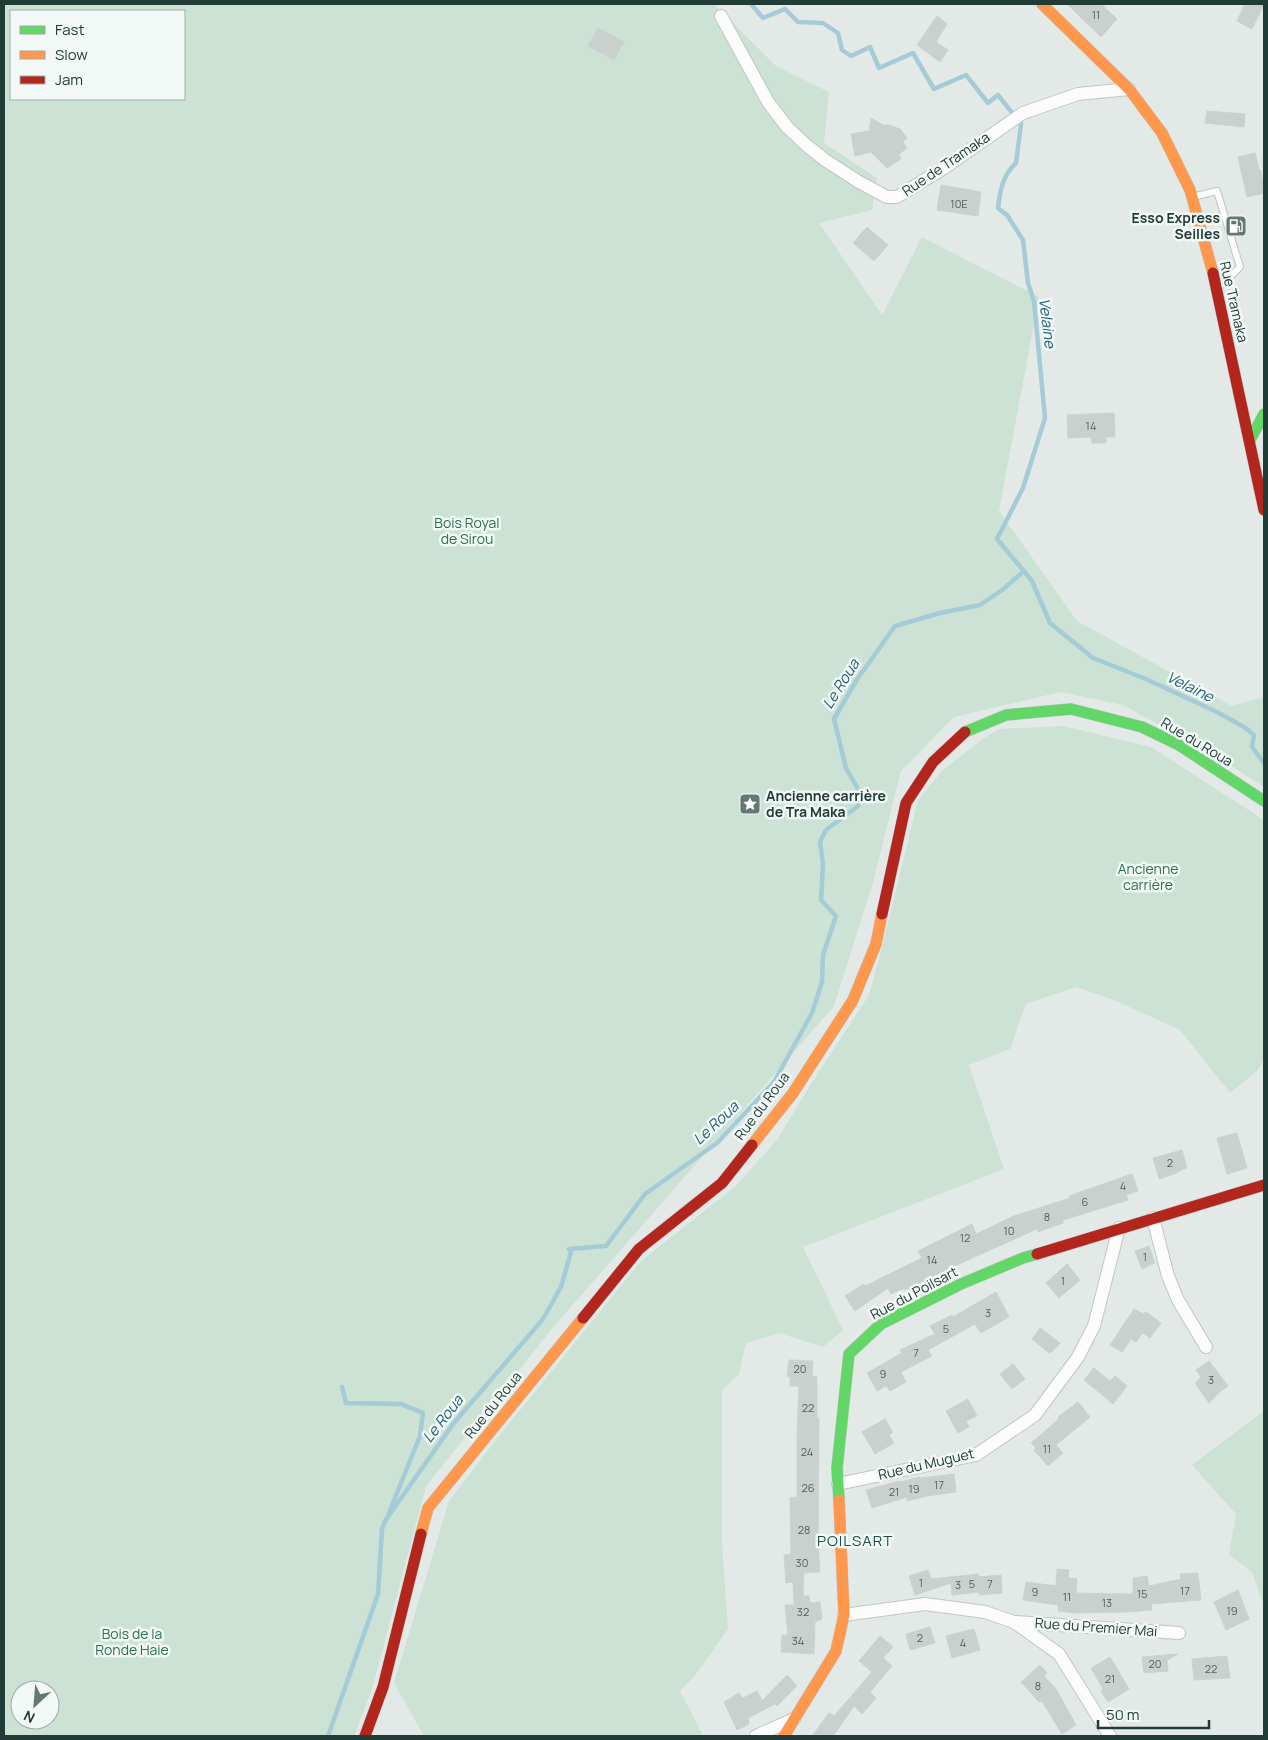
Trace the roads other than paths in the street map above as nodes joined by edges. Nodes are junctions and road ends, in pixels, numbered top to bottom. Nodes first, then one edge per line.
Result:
1 (1042, 4) edge
2 (720, 16) dead end
3 (1129, 89) junction
4 (1191, 197) junction
5 (1217, 289) junction
6 (1264, 414) edge
7 (1250, 440) junction
8 (1264, 510) edge
9 (1264, 801) edge
10 (1264, 1185) edge
11 (1153, 1218) junction
12 (1119, 1228) junction
13 (1206, 1347) dead end
14 (838, 1484) junction
15 (844, 1615) junction
16 (1014, 1622) junction
17 (1179, 1633) dead end
18 (796, 1718) junction
19 (365, 1736) edge
20 (756, 1736) edge
21 (784, 1736) edge
22 (1110, 1736) edge

1 - 3 street, Rue Tramaka
2 - 3 street, Rue de Tramaka
3 - 4 street, Rue Tramaka
4 - 5 street, Rue Tramaka
4 - 5 lane
5 - 7 street, Rue Tramaka
6 - 7 street
7 - 8 street, Rue Tramaka
9 - 19 street, Rue du Roua
10 - 11 street, Rue du Poilsart
11 - 12 street, Rue du Poilsart
11 - 13 street
12 - 14 street, Rue du Muguet
12 - 14 street, Rue du Poilsart
14 - 15 street, Rue du Poilsart
15 - 16 street, Rue du Premier Mai
15 - 18 street, Rue du Poilsart
16 - 17 street, Rue du Premier Mai
16 - 22 street, Rue du Premier Mai
18 - 20 street
18 - 21 street, Rue du Poilsart

